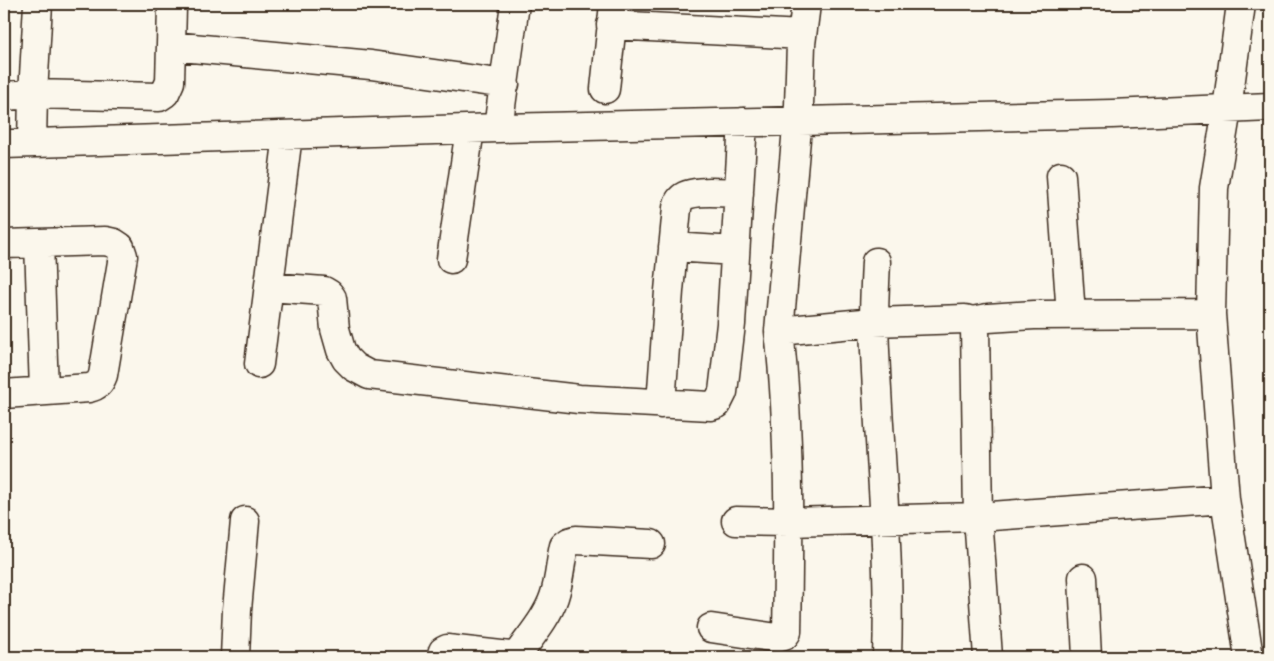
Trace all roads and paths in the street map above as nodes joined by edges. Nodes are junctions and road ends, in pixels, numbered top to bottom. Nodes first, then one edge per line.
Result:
1 (38, 4) edge
2 (515, 4) edge
3 (806, 4) edge
4 (1241, 4) edge
5 (172, 7) dead end
6 (612, 14) edge
7 (802, 35) junction
8 (171, 46) junction
9 (505, 84) junction
10 (605, 89) dead end
11 (33, 94) junction
12 (4, 96) edge
13 (798, 107) junction
14 (1270, 107) edge
15 (1227, 109) junction
16 (500, 119) junction
17 (743, 122) junction
18 (470, 129) junction
19 (288, 135) junction
20 (32, 143) junction
21 (4, 144) edge
22 (1061, 176) dead end
23 (739, 193) junction
24 (40, 243) junction
25 (4, 244) edge
26 (673, 247) junction
27 (735, 251) junction
28 (451, 259) dead end
29 (876, 262) dead end
30 (269, 287) junction
31 (1211, 314) junction
32 (1071, 315) junction
33 (972, 321) junction
34 (874, 322) junction
35 (779, 331) junction
36 (259, 364) dead end
37 (44, 391) junction
38 (4, 394) edge
39 (661, 404) junction
40 (1225, 499) junction
41 (978, 517) junction
42 (885, 519) junction
43 (246, 521) dead end
44 (736, 521) dead end
45 (789, 522) junction
46 (651, 544) dead end
47 (1083, 578) dead end
48 (711, 628) dead end
49 (235, 657) edge
50 (441, 657) edge
51 (516, 657) edge
52 (520, 657) edge
53 (887, 657) edge
54 (988, 657) edge
55 (1086, 657) edge
56 (1249, 657) edge

1 - 11 street
2 - 9 street
3 - 7 street
4 - 15 street
5 - 8 street
6 - 7 street
6 - 10 street
7 - 13 street
8 - 9 street
8 - 11 street
9 - 16 street
11 - 12 street
11 - 20 street
13 - 15 street
13 - 17 street
13 - 35 street
14 - 15 street
15 - 31 street
16 - 17 street
16 - 18 street
17 - 23 street
18 - 19 street
18 - 28 street
19 - 20 street
19 - 30 street
20 - 21 street
22 - 32 street
23 - 26 street
23 - 27 street
24 - 25 street
24 - 37 street
24 - 37 street
26 - 27 street
26 - 39 street
27 - 39 street
29 - 34 street
30 - 36 street
30 - 39 street
31 - 32 street
31 - 40 street
32 - 33 street
33 - 34 street
33 - 41 street
34 - 35 street
34 - 42 street
35 - 45 street
37 - 38 street
40 - 41 street
40 - 56 street
41 - 42 street
41 - 54 street
42 - 45 street
42 - 53 street
43 - 49 street
44 - 45 street
45 - 48 street
46 - 51 street
47 - 55 street
50 - 51 street
51 - 52 street

